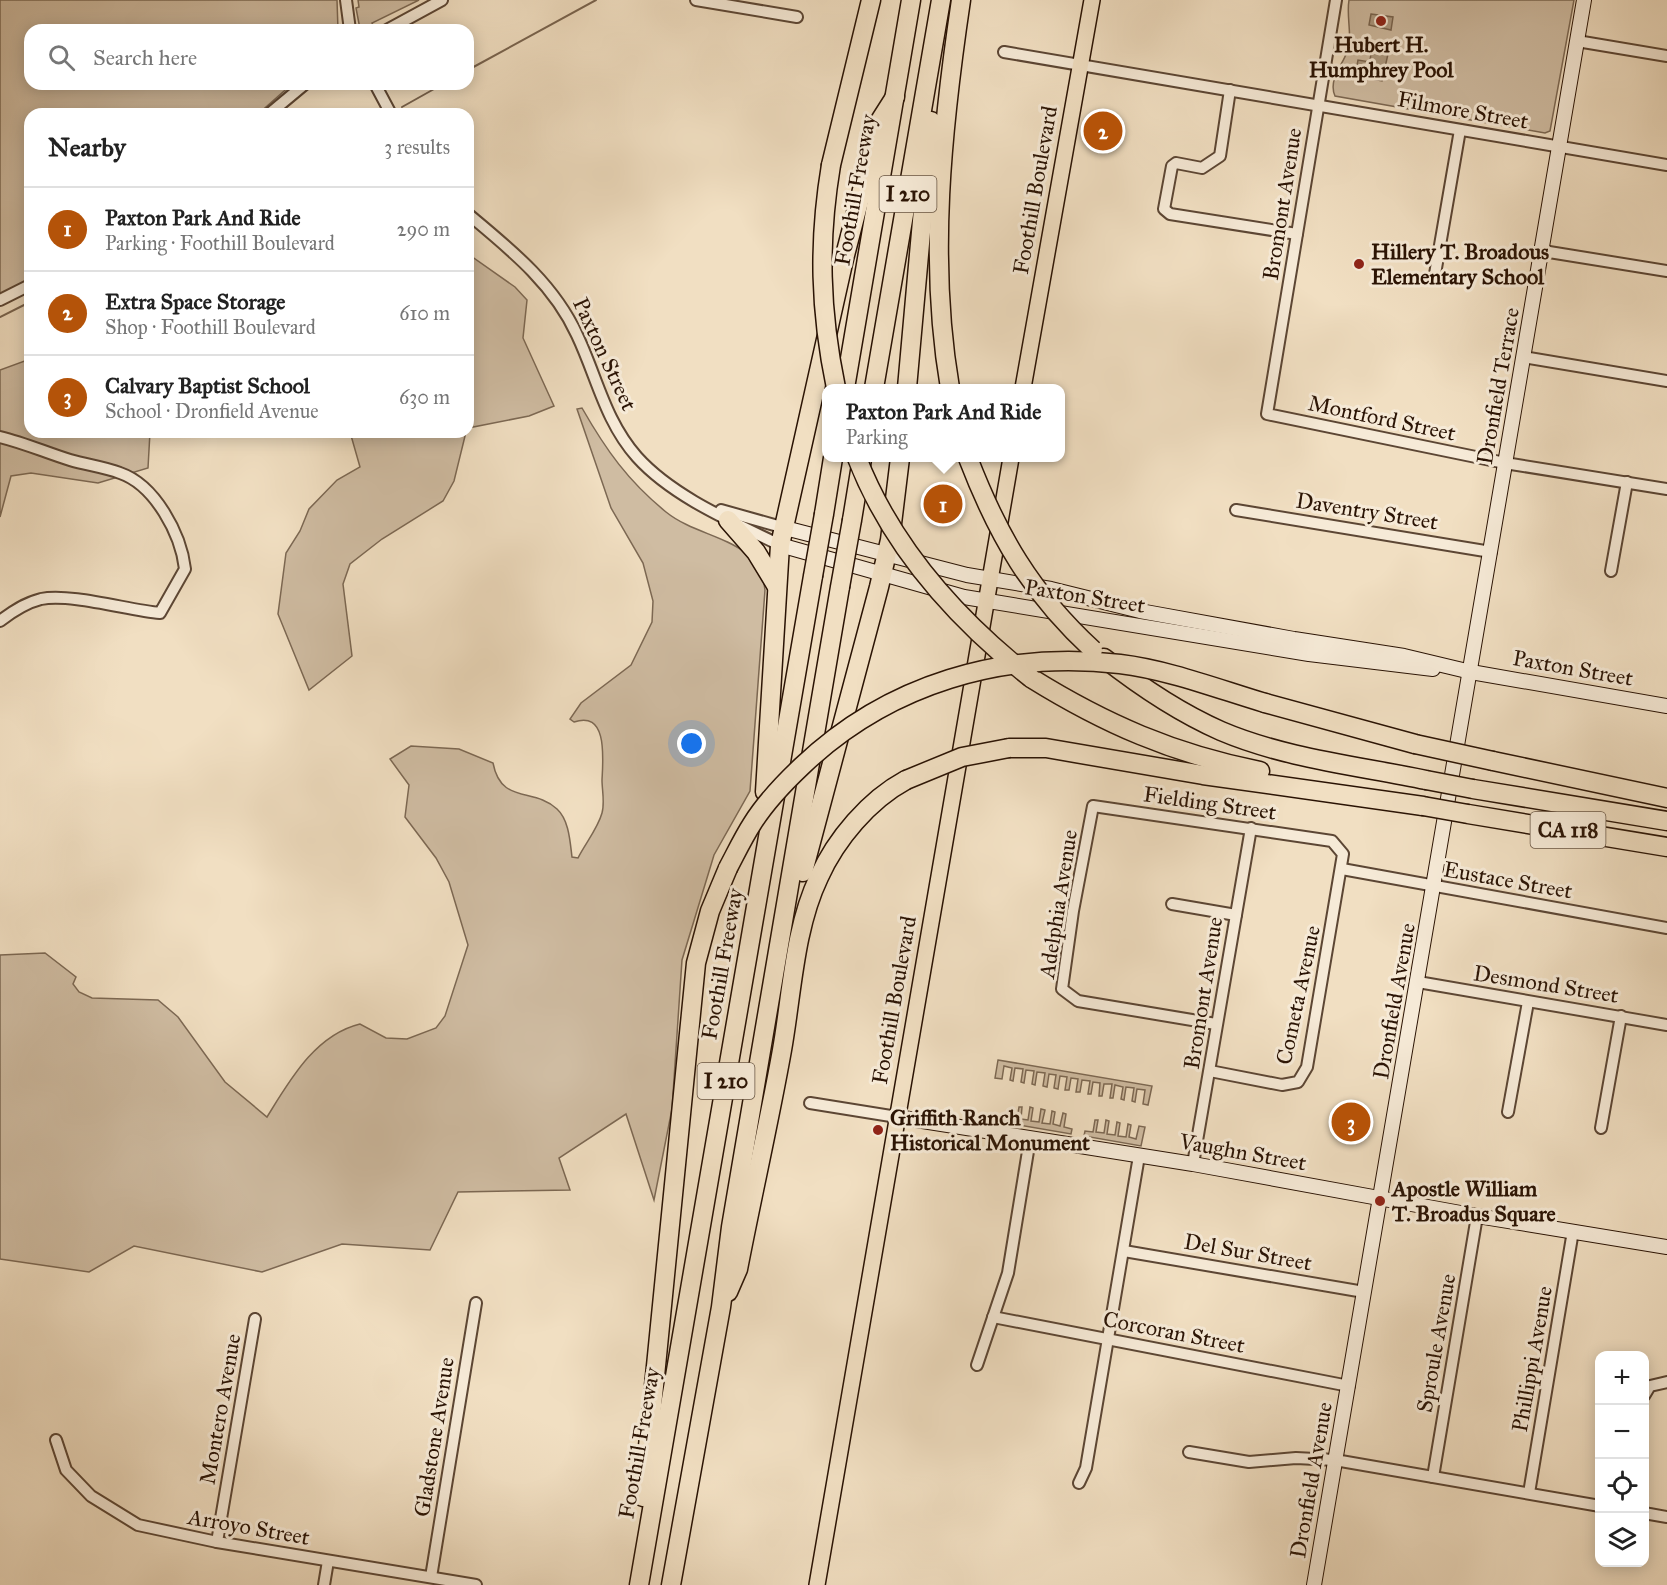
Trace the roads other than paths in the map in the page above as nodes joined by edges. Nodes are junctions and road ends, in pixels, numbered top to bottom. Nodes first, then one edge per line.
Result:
1 (346, 0) edge
2 (442, 0) edge
3 (696, 0) edge
4 (871, 0) edge
5 (911, 0) edge
6 (941, 0) edge
7 (945, 0) edge
8 (961, 0) edge
9 (1092, 0) edge
10 (1336, 0) edge
11 (1584, 0) edge
12 (797, 17) dead end
13 (349, 24) edge
14 (398, 24) edge
15 (1577, 41) junction
16 (1004, 52) dead end
17 (1667, 56) edge
18 (1080, 65) junction
19 (298, 90) edge
20 (378, 90) edge
21 (1230, 90) junction
22 (895, 96) junction
23 (1318, 105) junction
24 (276, 108) edge
25 (388, 108) edge
26 (1460, 130) junction
27 (1560, 147) junction
28 (1667, 165) edge
29 (474, 219) edge
30 (1297, 234) junction
31 (1543, 251) junction
32 (1667, 272) edge
33 (1435, 274) dead end
34 (24, 288) edge
35 (0, 300) edge
36 (1523, 357) junction
37 (1667, 381) edge
38 (835, 384) edge
39 (846, 384) edge
40 (875, 384) edge
41 (907, 384) edge
42 (950, 384) edge
43 (1024, 384) edge
44 (1267, 414) joint
45 (0, 437) edge
46 (832, 462) edge
47 (859, 462) edge
48 (862, 462) edge
49 (899, 462) edge
50 (970, 462) edge
51 (1010, 462) edge
52 (1505, 463) junction
53 (1627, 482) junction
54 (1667, 489) edge
55 (707, 506) junction
56 (1236, 510) dead end
57 (728, 520) junction
58 (783, 537) junction
59 (1491, 552) junction
60 (887, 554) junction
61 (1611, 571) dead end
62 (882, 575) junction
63 (989, 579) junction
64 (776, 585) junction
65 (986, 600) junction
66 (0, 621) edge
67 (1471, 672) junction
68 (1667, 706) edge
69 (1667, 798) edge
70 (1093, 806) joint
71 (1423, 806) junction
72 (1667, 821) edge
73 (1251, 828) junction
74 (1322, 839) joint
75 (1667, 847) edge
76 (1342, 869) junction
77 (1435, 887) junction
78 (1172, 904) dead end
79 (1236, 915) junction
80 (1667, 928) edge
81 (748, 950) junction
82 (778, 957) junction
83 (1418, 982) junction
84 (1528, 1002) junction
85 (1621, 1016) junction
86 (1216, 1024) junction
87 (1667, 1025) edge
88 (1210, 1071) junction
89 (810, 1103) dead end
90 (1508, 1112) dead end
91 (897, 1117) junction
92 (1601, 1128) dead end
93 (1030, 1139) junction
94 (1139, 1156) junction
95 (1193, 1164) junction
96 (1381, 1197) junction
97 (1477, 1216) junction
98 (1573, 1231) junction
99 (1667, 1247) edge
100 (1124, 1251) junction
101 (1364, 1292) junction
102 (476, 1303) dead end
103 (721, 1307) junction
104 (993, 1317) junction
105 (255, 1319) dead end
106 (1110, 1340) junction
107 (977, 1365) dead end
108 (1667, 1382) edge
109 (1348, 1386) junction
110 (1649, 1388) edge
111 (56, 1440) dead end
112 (1189, 1452) dead end
113 (1335, 1460) junction
114 (1433, 1477) junction
115 (1079, 1484) dead end
116 (1529, 1493) junction
117 (1595, 1505) edge
118 (1649, 1514) edge
119 (1667, 1517) edge
120 (217, 1542) junction
121 (328, 1561) junction
122 (431, 1577) junction
123 (324, 1585) edge
124 (476, 1585) edge
125 (639, 1585) edge
126 (671, 1585) edge
127 (817, 1585) edge
128 (1314, 1585) edge

1 - 13 street
2 - 14 street
3 - 12 street
4 - 38 highway, bridge
5 - 22 highway, Foothill Freeway / I 210
6 - 40 highway, I 210
7 - 41 highway
8 - 42 highway
9 - 18 main road, Foothill Boulevard
10 - 23 street, Bromont Avenue
11 - 15 street, Dronfield Terrace
15 - 17 street
15 - 27 street, Dronfield Terrace
16 - 18 street, Filmore Street
18 - 21 street, Filmore Street
18 - 43 main road, Foothill Boulevard
19 - 24 street
20 - 25 street
21 - 23 street, Filmore Street
21 - 30 street
22 - 39 highway, Foothill Freeway / I 210
22 - 58 highway
23 - 26 street, Filmore Street
23 - 30 street, Bromont Avenue
26 - 27 street, Filmore Street
26 - 33 street
27 - 28 street, Filmore Street
27 - 31 street, Dronfield Terrace
29 - 55 street, Paxton Street
30 - 44 street, Bromont Avenue
31 - 32 street
31 - 36 street, Dronfield Terrace
34 - 35 street
36 - 37 street
36 - 52 street, Dronfield Terrace
44 - 52 street, Montford Street
45 - 66 street
46 - 81 highway, Foothill Freeway / I 210, bridge
47 - 71 highway, bridge
48 - 82 highway, I 210, bridge
49 - 60 highway
50 - 72 highway, bridge
51 - 63 main road, Foothill Boulevard
52 - 53 street, Montford Street
52 - 59 street, Dronfield Terrace
53 - 54 street, Montford Street
53 - 61 street
55 - 57 street, Paxton Street
55 - 58 street, Paxton Street
56 - 59 street, Daventry Street
57 - 58 street, Paxton Street
57 - 64 highway
58 - 60 street, Paxton Street
58 - 62 street, Paxton Street
58 - 64 highway
59 - 67 street, Dronfield Terrace
60 - 62 highway
60 - 63 street, Paxton Street
62 - 65 street, Paxton Street
62 - 82 highway
63 - 65 main road, Foothill Boulevard
63 - 67 street, Paxton Street
64 - 81 highway
65 - 67 street, Paxton Street
65 - 91 main road, Foothill Boulevard
67 - 68 street, Paxton Street
67 - 77 street, Dronfield Avenue
69 - 125 highway, bridge
70 - 73 street, Fielding Street
70 - 86 street, Adelphia Avenue
71 - 75 highway, CA 118, bridge
71 - 103 highway, bridge
73 - 74 street, Fielding Street
73 - 79 street, Bromont Avenue
74 - 76 street, Cometa Avenue
76 - 77 street, Eustace Street
76 - 88 street, Cometa Avenue
77 - 80 street, Eustace Street
77 - 83 street, Dronfield Avenue
78 - 79 street
79 - 86 street, Bromont Avenue
81 - 125 highway, Foothill Freeway / I 210
82 - 103 highway, I 210
83 - 84 street, Desmond Street
83 - 96 street, Dronfield Avenue
84 - 85 street, Desmond Street
84 - 90 street
85 - 87 street, Desmond Street
85 - 92 street
86 - 88 street, Bromont Avenue
88 - 95 street, Bromont Avenue
89 - 91 street, Vaughn Street
91 - 93 street, Vaughn Street
91 - 127 main road, Foothill Boulevard
93 - 94 street, Vaughn Street
93 - 104 street
94 - 95 street, Vaughn Street
94 - 100 street
95 - 96 street, Vaughn Street
96 - 97 street, Vaughn Street
96 - 101 street, Dronfield Avenue
97 - 98 street, Vaughn Street
97 - 114 street, Sproule Avenue
98 - 99 street, Vaughn Street
98 - 116 street, Phillippi Avenue
100 - 101 street, Del Sur Street
100 - 106 street
101 - 109 street, Dronfield Avenue
102 - 122 street, Gladstone Avenue
103 - 126 highway, I 210
104 - 106 street, Corcoran Street
104 - 107 street
105 - 120 street, Montero Avenue
106 - 109 street, Corcoran Street
106 - 115 street
108 - 110 street
109 - 113 street, Dronfield Avenue
111 - 120 street, Arroyo Street
112 - 113 street
113 - 114 street
113 - 128 street, Dronfield Avenue
114 - 116 street
116 - 117 street
118 - 119 street
120 - 121 street, Arroyo Street
121 - 122 street, Arroyo Street
121 - 123 street
122 - 124 street, Arroyo Street

